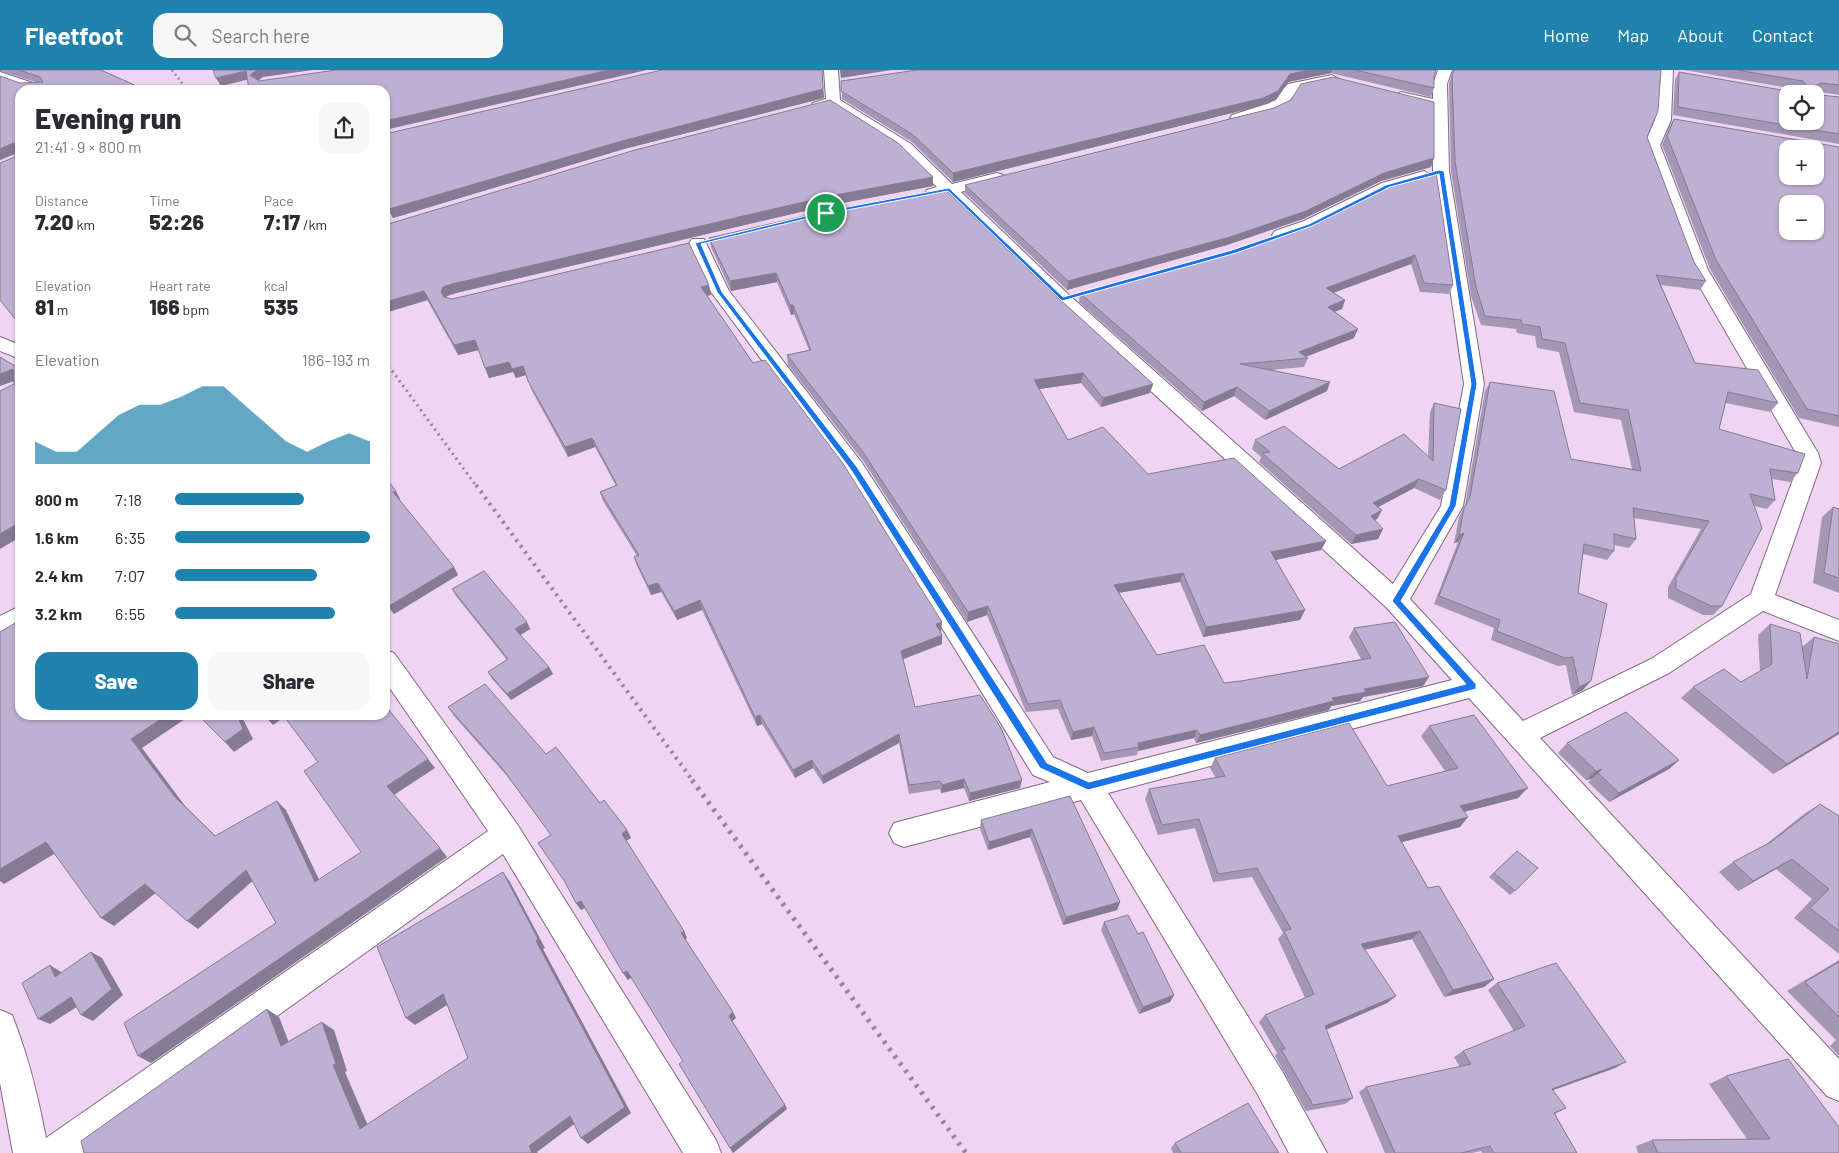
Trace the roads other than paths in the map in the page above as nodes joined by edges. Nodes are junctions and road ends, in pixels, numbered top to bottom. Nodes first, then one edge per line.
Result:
1 (1445, 70) edge
2 (1672, 73) edge
3 (0, 76) edge
4 (1349, 83) edge
5 (26, 85) edge
6 (835, 85) edge
7 (1385, 92) edge
8 (1440, 105) junction
9 (804, 109) edge
10 (1218, 123) edge
11 (1441, 171) junction
12 (1016, 173) edge
13 (949, 190) junction
14 (920, 195) edge
15 (1268, 240) edge
16 (697, 243) dead end
17 (0, 343) edge
18 (15, 350) edge
19 (1761, 600) junction
20 (1396, 601) junction
21 (15, 619) edge
22 (0, 628) edge
23 (1839, 630) edge
24 (390, 667) edge
25 (1473, 686) junction
26 (1518, 736) junction
27 (1088, 786) junction
28 (904, 833) dead end
29 (507, 834) junction
30 (0, 1027) edge
31 (1839, 1084) edge
32 (31, 1153) edge
33 (56, 1153) edge
34 (703, 1153) edge
35 (1309, 1153) edge

1 - 8 street
2 - 19 street
3 - 5 street
4 - 10 street
6 - 9 street
6 - 13 street
7 - 8 street
8 - 11 street
11 - 15 street
11 - 20 street
12 - 13 street
13 - 14 street
13 - 20 street
16 - 27 street
17 - 18 street
19 - 23 street
19 - 26 street
20 - 25 street
21 - 22 street
24 - 29 street
25 - 26 street
25 - 27 street
26 - 31 street
27 - 28 street
27 - 35 street
29 - 33 street
29 - 34 street
30 - 32 street

